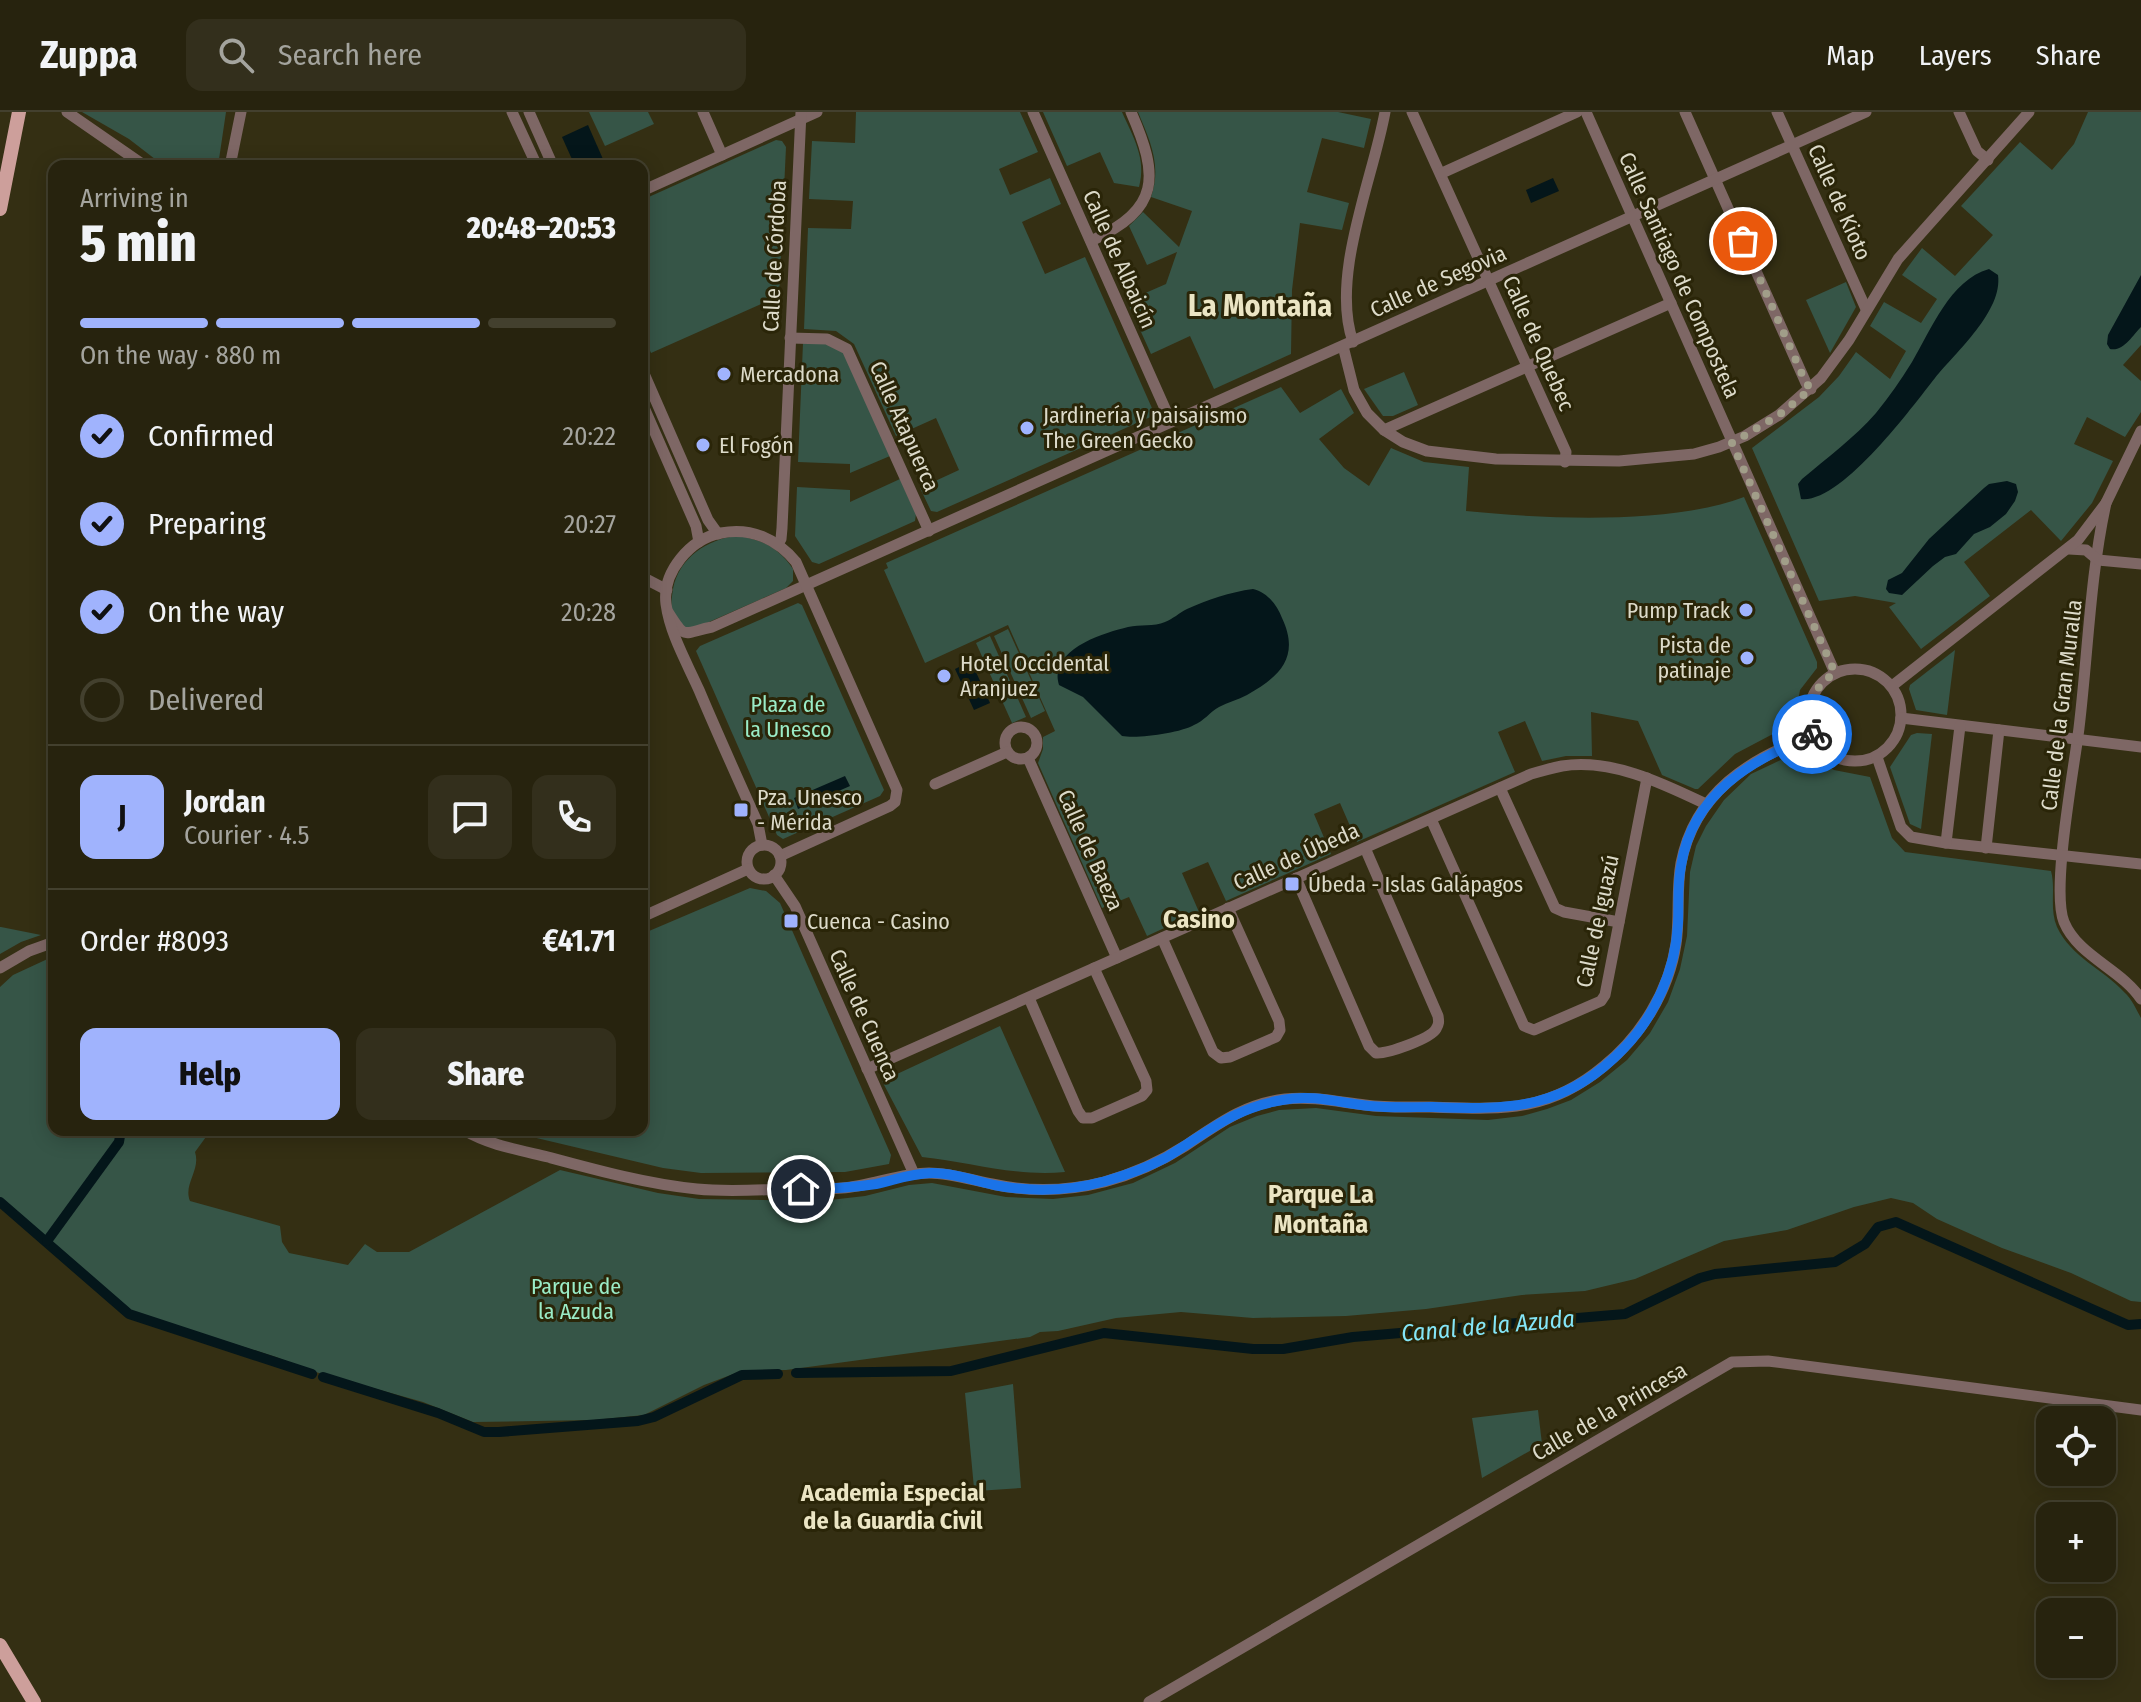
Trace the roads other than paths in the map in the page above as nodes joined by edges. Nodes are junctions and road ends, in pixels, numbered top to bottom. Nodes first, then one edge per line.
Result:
1 (19, 112) edge
2 (67, 112) edge
3 (241, 112) edge
4 (512, 112) edge
5 (529, 112) edge
6 (703, 112) edge
7 (817, 112) edge
8 (1033, 112) edge
9 (1131, 112) edge
10 (1385, 112) edge
11 (1577, 112) edge
12 (1586, 112) edge
13 (1685, 112) edge
14 (1777, 112) edge
15 (1866, 112) edge
16 (1959, 112) edge
17 (2029, 112) edge
18 (1414, 113) edge
19 (800, 116) edge
20 (1792, 145) junction
21 (722, 155) junction
22 (137, 160) edge
23 (231, 160) edge
24 (534, 160) edge
25 (550, 160) edge
26 (1988, 160) junction
27 (1442, 173) junction
28 (1715, 179) junction
29 (648, 188) edge
30 (0, 209) edge
31 (1633, 216) junction
32 (1091, 241) junction
33 (1489, 280) junction
34 (1671, 303) junction
35 (1866, 309) junction
36 (790, 338) junction
37 (1348, 344) junction
38 (1528, 366) junction
39 (648, 383) edge
40 (1811, 389) junction
41 (648, 417) edge
42 (1171, 422) junction
43 (1384, 430) junction
44 (2141, 431) edge
45 (1732, 443) junction
46 (1565, 462) junction
47 (2106, 503) junction
48 (929, 531) junction
49 (718, 534) junction
50 (699, 542) junction
51 (778, 544) junction
52 (2069, 549) junction
53 (2098, 560) junction
54 (2141, 564) edge
55 (798, 567) junction
56 (648, 580) edge
57 (807, 585) junction
58 (667, 590) junction
59 (773, 600) junction
60 (668, 612) junction
61 (709, 628) junction
62 (691, 672) junction
63 (1835, 673) junction
64 (1892, 686) junction
65 (1901, 718) junction
66 (1960, 726) junction
67 (1999, 730) junction
68 (1813, 736) junction
69 (2077, 739) junction
70 (2141, 747) edge
71 (1007, 752) junction
72 (1877, 757) junction
73 (1028, 758) junction
74 (1647, 778) junction
75 (935, 784) dead end
76 (1500, 788) junction
77 (1706, 804) junction
78 (1431, 819) junction
79 (1946, 843) junction
80 (762, 845) junction
81 (1365, 848) junction
82 (1986, 848) junction
83 (780, 856) junction
84 (2064, 856) junction
85 (2141, 864) edge
86 (748, 869) junction
87 (774, 875) junction
88 (1296, 878) junction
89 (1228, 908) junction
90 (648, 914) edge
91 (1619, 922) junction
92 (1162, 938) junction
93 (48, 944) edge
94 (1117, 958) junction
95 (0, 968) edge
96 (1094, 968) junction
97 (1029, 998) junction
98 (2141, 999) edge
99 (867, 1069) junction
100 (478, 1136) edge
101 (914, 1174) junction
102 (2141, 1410) edge
103 (0, 1645) edge
104 (34, 1702) edge
105 (1149, 1702) edge

1 - 30 main road
2 - 22 street
3 - 23 street
4 - 24 street
5 - 25 street
6 - 21 street
7 - 19 street
8 - 32 street, Calle de Albaicín
9 - 32 street
10 - 37 street
11 - 27 street
12 - 31 street, Calle Santiago de Compostela
13 - 28 street
14 - 20 street, Calle de Kioto
15 - 20 street, Calle de Segovia
16 - 26 street
17 - 26 street
18 - 27 street, Calle de Quebec
19 - 21 street
19 - 36 street, Calle de Córdoba
20 - 28 street, Calle de Segovia
20 - 35 street, Calle de Kioto
21 - 29 street
26 - 35 street
27 - 33 street, Calle de Quebec
28 - 31 street, Calle de Segovia
28 - 40 street
31 - 33 street, Calle de Segovia
31 - 34 street, Calle Santiago de Compostela
32 - 42 street, Calle de Albaicín
33 - 37 street, Calle de Segovia
33 - 38 street, Calle de Quebec
34 - 38 street
34 - 45 street, Calle Santiago de Compostela
35 - 40 street
36 - 48 street, Calle Atapuerca
36 - 51 street, Calle de Córdoba
37 - 42 street, Calle de Segovia
37 - 43 street
38 - 43 street
38 - 46 street, Calle de Quebec
39 - 49 street
40 - 45 street
41 - 50 street
42 - 48 street, Calle de Segovia
43 - 46 street
44 - 47 street
45 - 46 street
45 - 63 street, Calle Santiago de Compostela
47 - 52 street
47 - 53 street, Calle de la Gran Muralla
48 - 57 street, Calle de Segovia
49 - 50 street
49 - 51 street
50 - 58 street
51 - 55 street
52 - 53 street
52 - 64 street
53 - 54 street
53 - 69 street, Calle de la Gran Muralla
55 - 57 street
55 - 59 street
56 - 58 street
57 - 59 street
57 - 83 street
58 - 60 street
59 - 61 street
60 - 61 street
60 - 62 street
61 - 62 street
62 - 80 street
63 - 64 street
63 - 68 street
64 - 65 street
65 - 66 street
65 - 72 street
66 - 67 street
66 - 79 street
67 - 69 street
67 - 82 street
68 - 72 street
68 - 77 street
69 - 70 street
69 - 84 street, Calle de la Gran Muralla
71 - 73 street
71 - 73 street, Calle de Baeza
71 - 75 street, Calle de Baeza
72 - 79 street
73 - 94 street, Calle de Baeza
74 - 76 street, Calle de Úbeda
74 - 77 street, Calle de Úbeda
74 - 91 street, Calle de Iguazú
76 - 78 street, Calle de Úbeda
76 - 91 street
77 - 101 street
78 - 81 street, Calle de Úbeda
78 - 91 street, Calle de Iguazú
79 - 82 street
80 - 83 street
80 - 86 street
81 - 88 street, Calle de Úbeda
81 - 88 street
82 - 84 street
83 - 87 street
84 - 85 street
84 - 98 street, Calle de la Gran Muralla
86 - 87 street
86 - 90 street
87 - 99 street, Calle de Cuenca
88 - 89 street, Calle de Úbeda
89 - 92 street, Calle de Úbeda
89 - 92 street
92 - 94 street, Calle de Úbeda
93 - 95 street
94 - 96 street, Calle de Úbeda
96 - 97 street, Calle de Úbeda
96 - 97 street
97 - 99 street, Calle de Úbeda
99 - 101 street, Calle de Cuenca
100 - 101 street
102 - 105 street, Calle de la Princesa
103 - 104 main road

